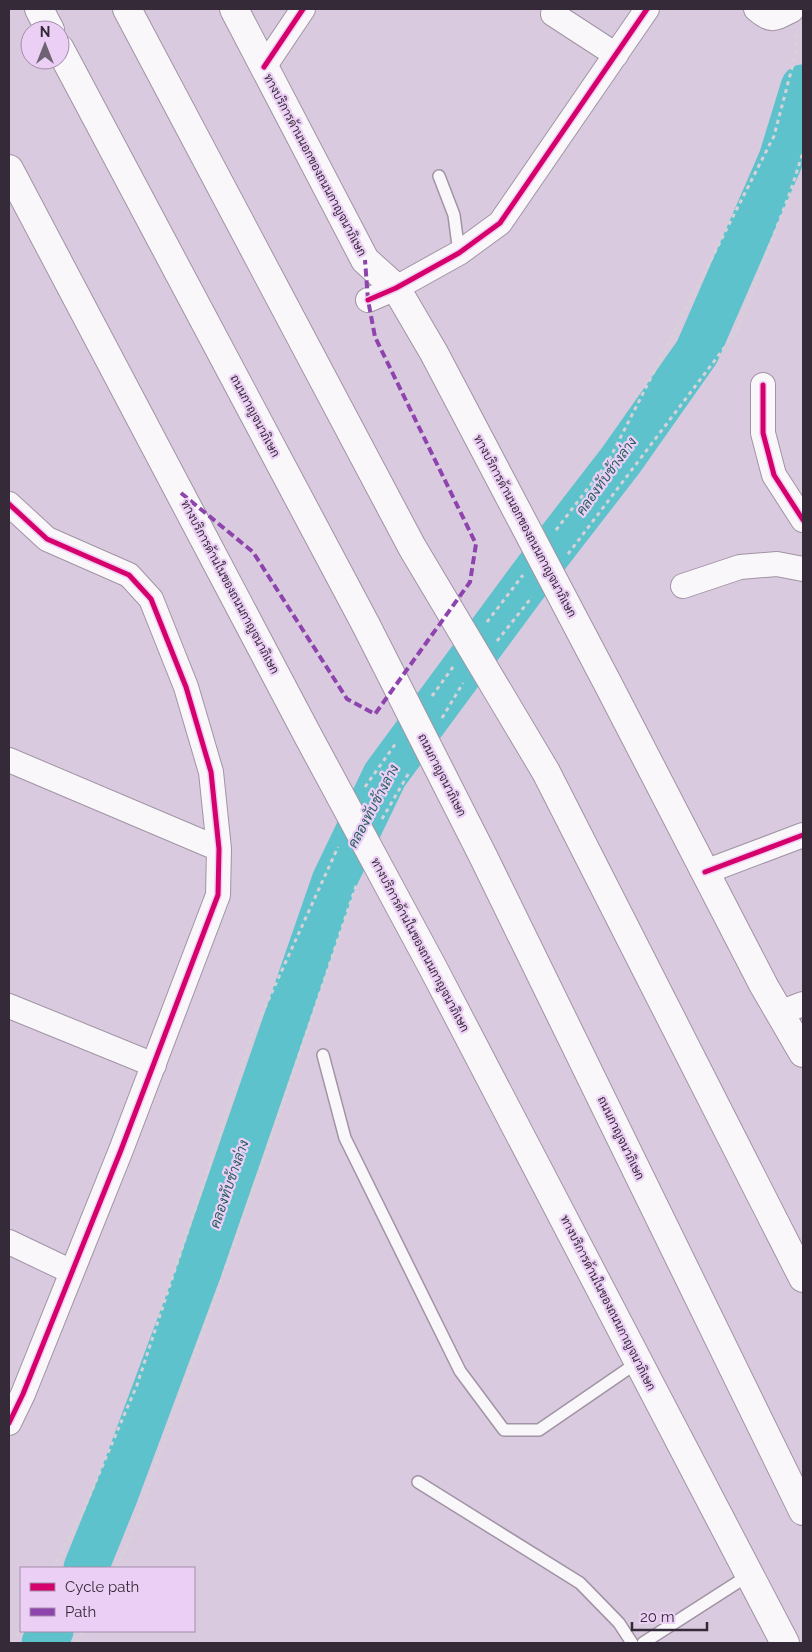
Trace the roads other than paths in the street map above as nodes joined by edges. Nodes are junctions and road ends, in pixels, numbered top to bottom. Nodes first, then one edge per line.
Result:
1 (38, 9) edge
2 (127, 9) edge
3 (234, 9) edge
4 (303, 9) edge
5 (647, 9) edge
6 (756, 9) edge
7 (792, 10) edge
8 (553, 14) dead end
9 (44, 20) edge
10 (616, 55) junction
11 (264, 67) junction
12 (70, 68) edge
13 (9, 169) edge
14 (439, 176) dead end
15 (458, 253) junction
16 (396, 288) junction
17 (368, 300) dead end
18 (763, 385) dead end
19 (9, 504) edge
20 (803, 520) edge
21 (803, 569) edge
22 (683, 586) dead end
23 (9, 760) edge
24 (803, 835) edge
25 (219, 849) junction
26 (705, 872) junction
27 (9, 1006) edge
28 (791, 1009) edge
29 (803, 1053) edge
30 (323, 1056) dead end
31 (154, 1065) junction
32 (9, 1242) edge
33 (72, 1272) junction
34 (802, 1278) edge
35 (638, 1362) junction
36 (9, 1423) edge
37 (418, 1482) dead end
38 (803, 1511) edge
39 (749, 1575) junction
40 (632, 1643) edge
41 (643, 1643) edge
42 (784, 1643) edge

1 - 9 main road
2 - 34 main road
3 - 11 main road, ทางบริการด้านนอกของถนนกาญจนาภิเษก
4 - 11 street
5 - 10 street
6 - 7 street
8 - 10 street
10 - 15 street
11 - 16 main road, ทางบริการด้านนอกของถนนกาญจนาภิเษก
12 - 38 main road, ถนนกาญจนาภิเษก
13 - 35 main road, ทางบริการด้านในของถนนกาญจนาภิเษก
14 - 15 lane
15 - 16 street
16 - 17 street
16 - 26 main road, ทางบริการด้านนอกของถนนกาญจนาภิเษก
18 - 20 street
19 - 25 street
21 - 22 street
23 - 25 street
24 - 26 street
25 - 31 street
26 - 28 main road, ทางบริการด้านนอกของถนนกาญจนาภิเษก
27 - 31 street
28 - 29 main road, ทางบริการด้านนอกของถนนกาญจนาภิเษก
30 - 35 lane
31 - 33 street
32 - 33 street
33 - 36 street
35 - 39 main road, ทางบริการด้านในของถนนกาญจนาภิเษก
37 - 40 lane
39 - 41 lane
39 - 42 main road, ทางบริการด้านในของถนนกาญจนาภิเษก

